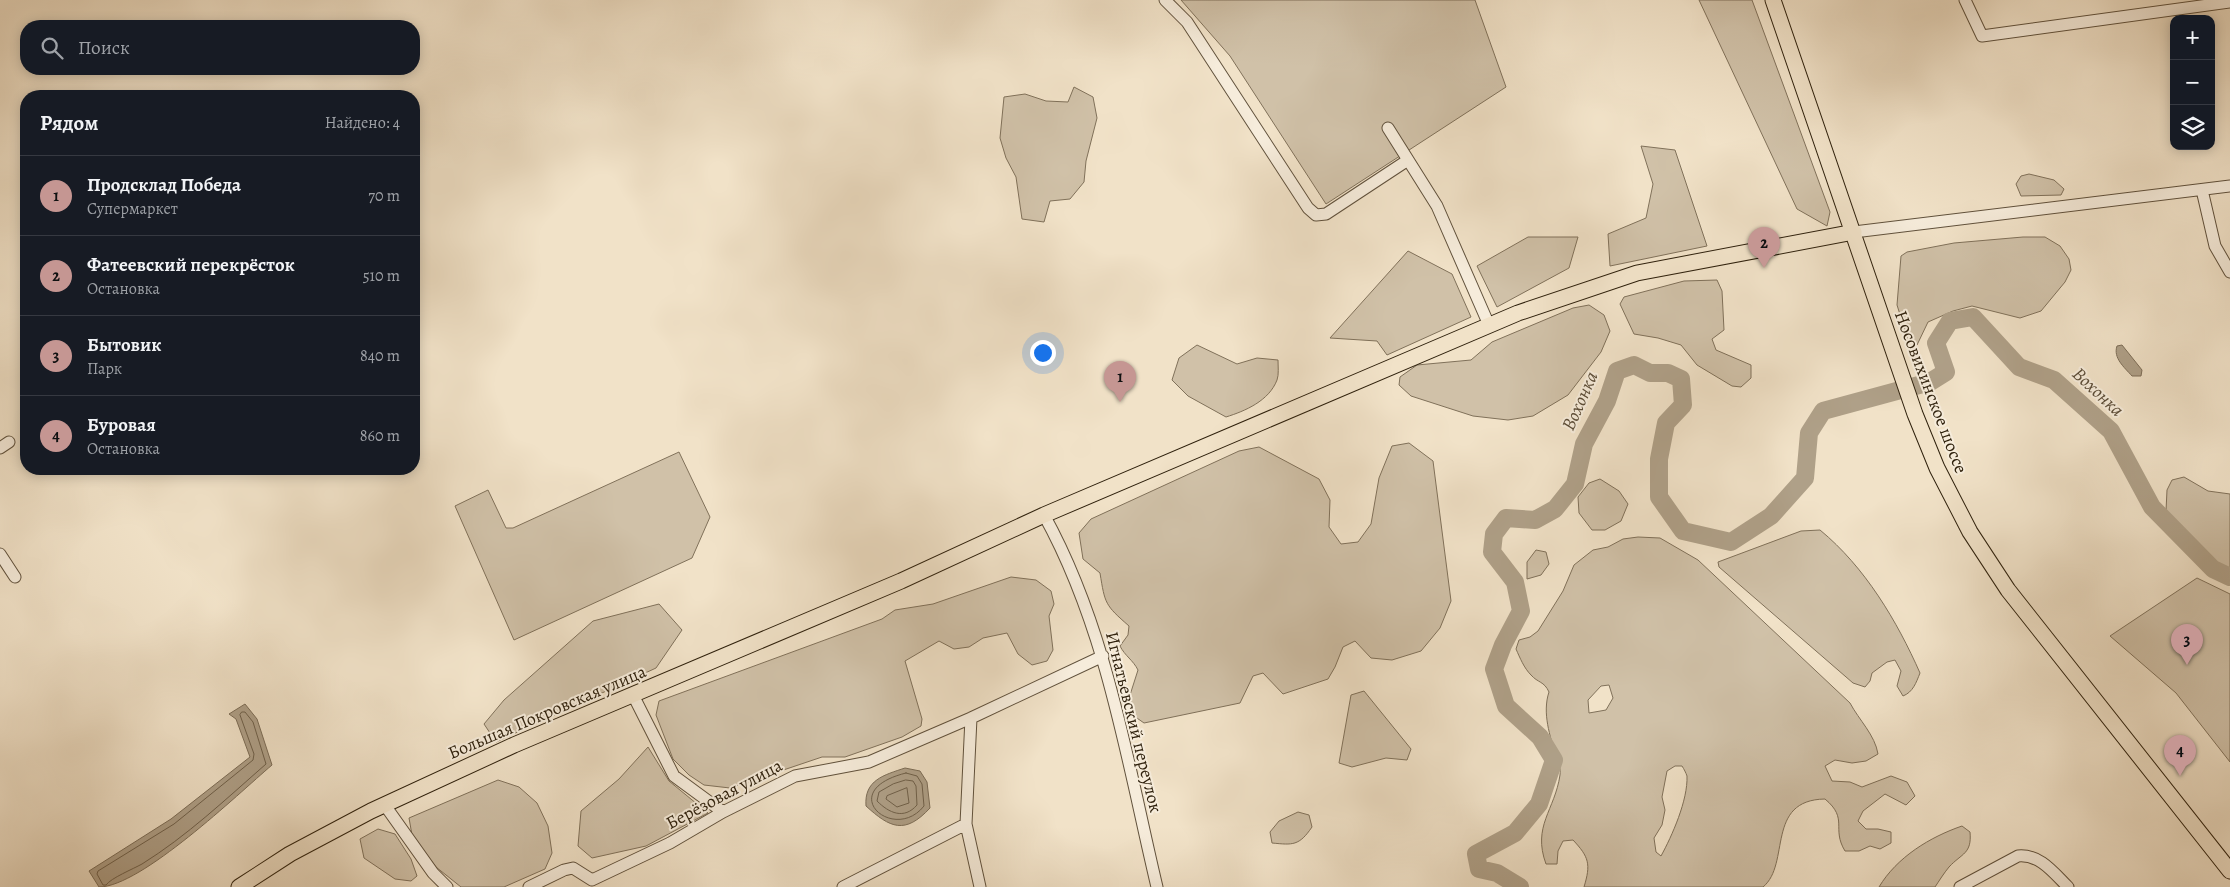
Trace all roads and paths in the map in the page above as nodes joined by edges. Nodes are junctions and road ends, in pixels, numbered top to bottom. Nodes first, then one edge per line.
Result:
1 (1165, 0) edge
2 (1773, 0) edge
3 (1965, 0) edge
4 (2230, 2) edge
5 (1388, 128) dead end
6 (1408, 160) junction
7 (2230, 186) edge
8 (2202, 190) junction
9 (1854, 232) junction
10 (2230, 272) edge
11 (1490, 325) junction
12 (1044, 515) junction
13 (0, 554) edge
14 (15, 577) dead end
15 (1103, 656) junction
16 (633, 695) junction
17 (971, 718) junction
18 (384, 804) junction
19 (723, 812) junction
20 (966, 824) junction
21 (2230, 871) edge
22 (239, 887) edge
23 (447, 887) edge
24 (529, 887) edge
25 (843, 887) edge
26 (980, 887) edge
27 (1157, 887) edge
28 (1960, 887) edge
29 (2068, 887) edge

1 - 6 street
2 - 9 main road, Носовихинское шоссе
3 - 4 street
5 - 6 street
6 - 11 street
7 - 8 street
8 - 9 street
8 - 10 street
9 - 11 main road, Большая Покровская улица
9 - 21 main road, Носовихинское шоссе
11 - 12 main road, Большая Покровская улица
12 - 15 street, Игнатьевский переулок
12 - 16 main road, Большая Покровская улица
13 - 14 street
15 - 17 street, Берёзовая улица
15 - 27 street, Игнатьевский переулок
16 - 18 main road, Большая Покровская улица
16 - 19 street
17 - 19 street, Берёзовая улица
17 - 20 street
18 - 22 main road, Большая Покровская улица
18 - 23 street
19 - 24 street, Берёзовая улица
20 - 25 street
20 - 26 street
28 - 29 street

